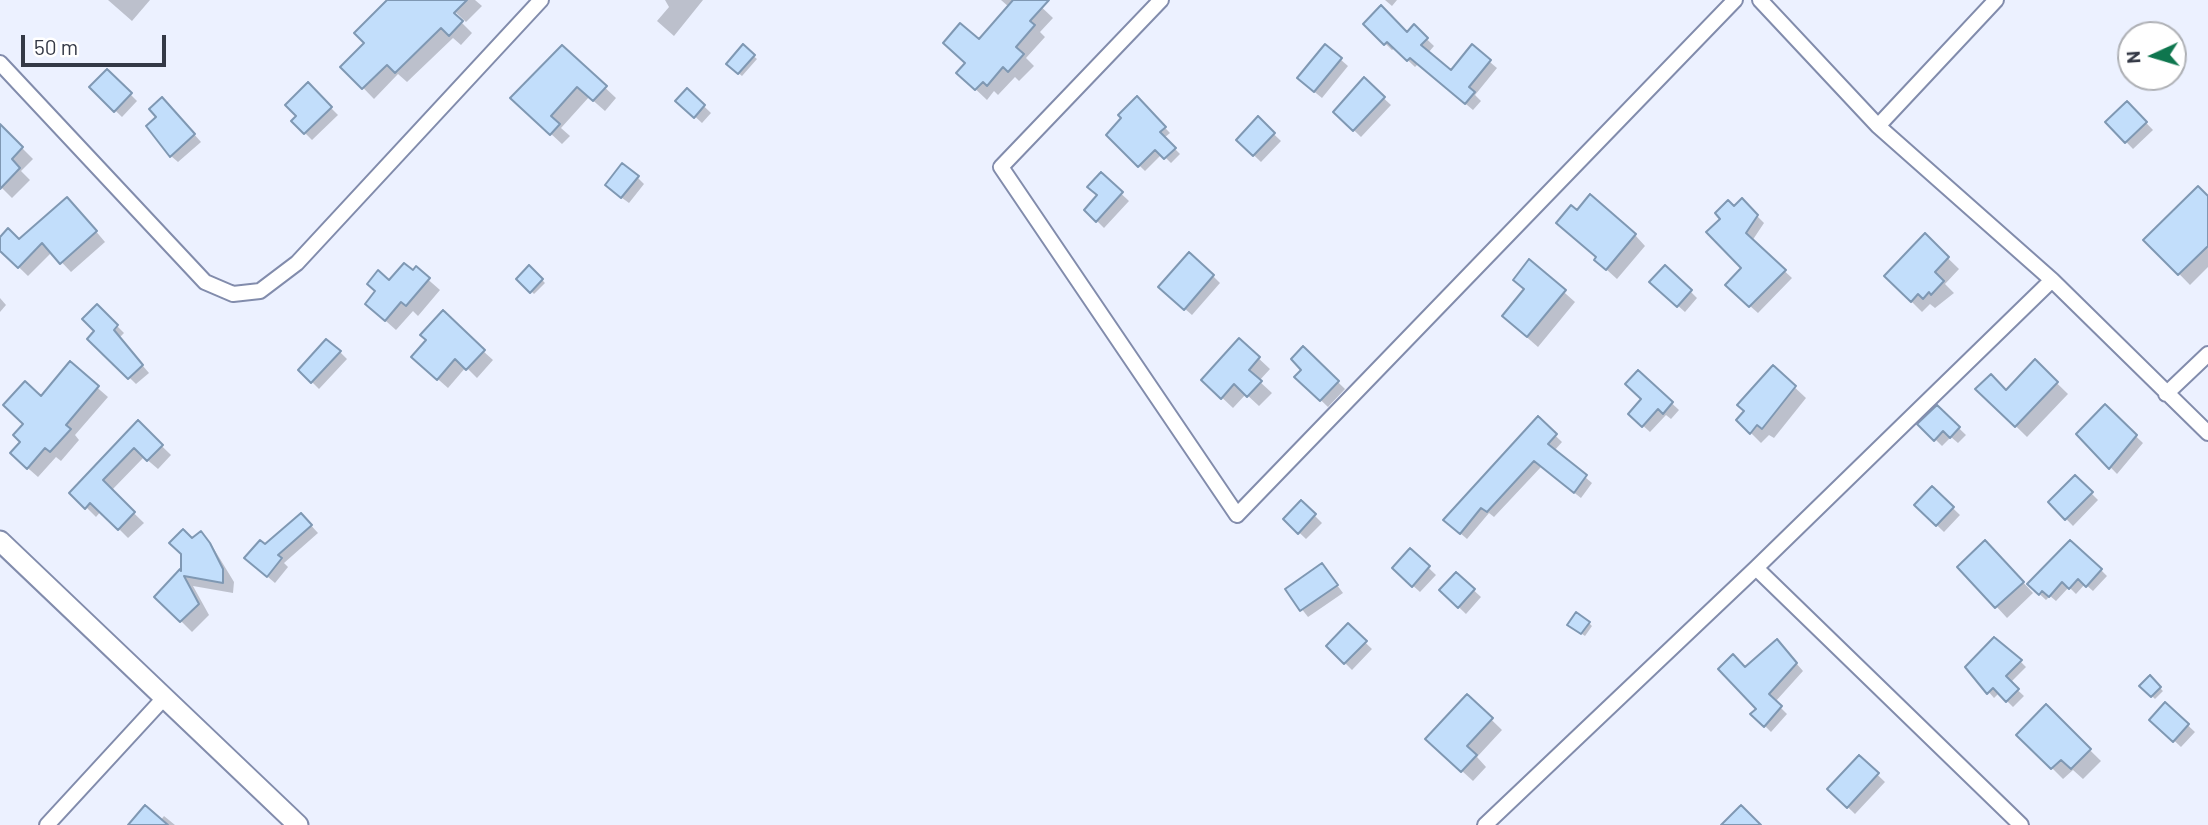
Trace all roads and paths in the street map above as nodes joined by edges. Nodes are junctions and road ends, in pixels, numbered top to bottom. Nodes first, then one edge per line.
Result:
1 (541, 0) edge
2 (1161, 0) edge
3 (1735, 0) edge
4 (1760, 0) edge
5 (1996, 0) edge
6 (0, 63) edge
7 (1878, 126) junction
8 (2052, 280) junction
9 (2208, 354) edge
10 (2166, 394) junction
11 (2208, 433) edge
12 (0, 541) edge
13 (1756, 568) junction
14 (164, 698) junction
15 (47, 825) edge
16 (298, 825) edge
17 (1485, 825) edge
18 (2021, 825) edge

1 - 6 street
2 - 3 street
4 - 7 street
5 - 7 street
7 - 8 street
8 - 10 street
8 - 13 street
9 - 10 street
10 - 11 street
12 - 14 street
13 - 17 street
13 - 18 street
14 - 15 street
14 - 16 street

